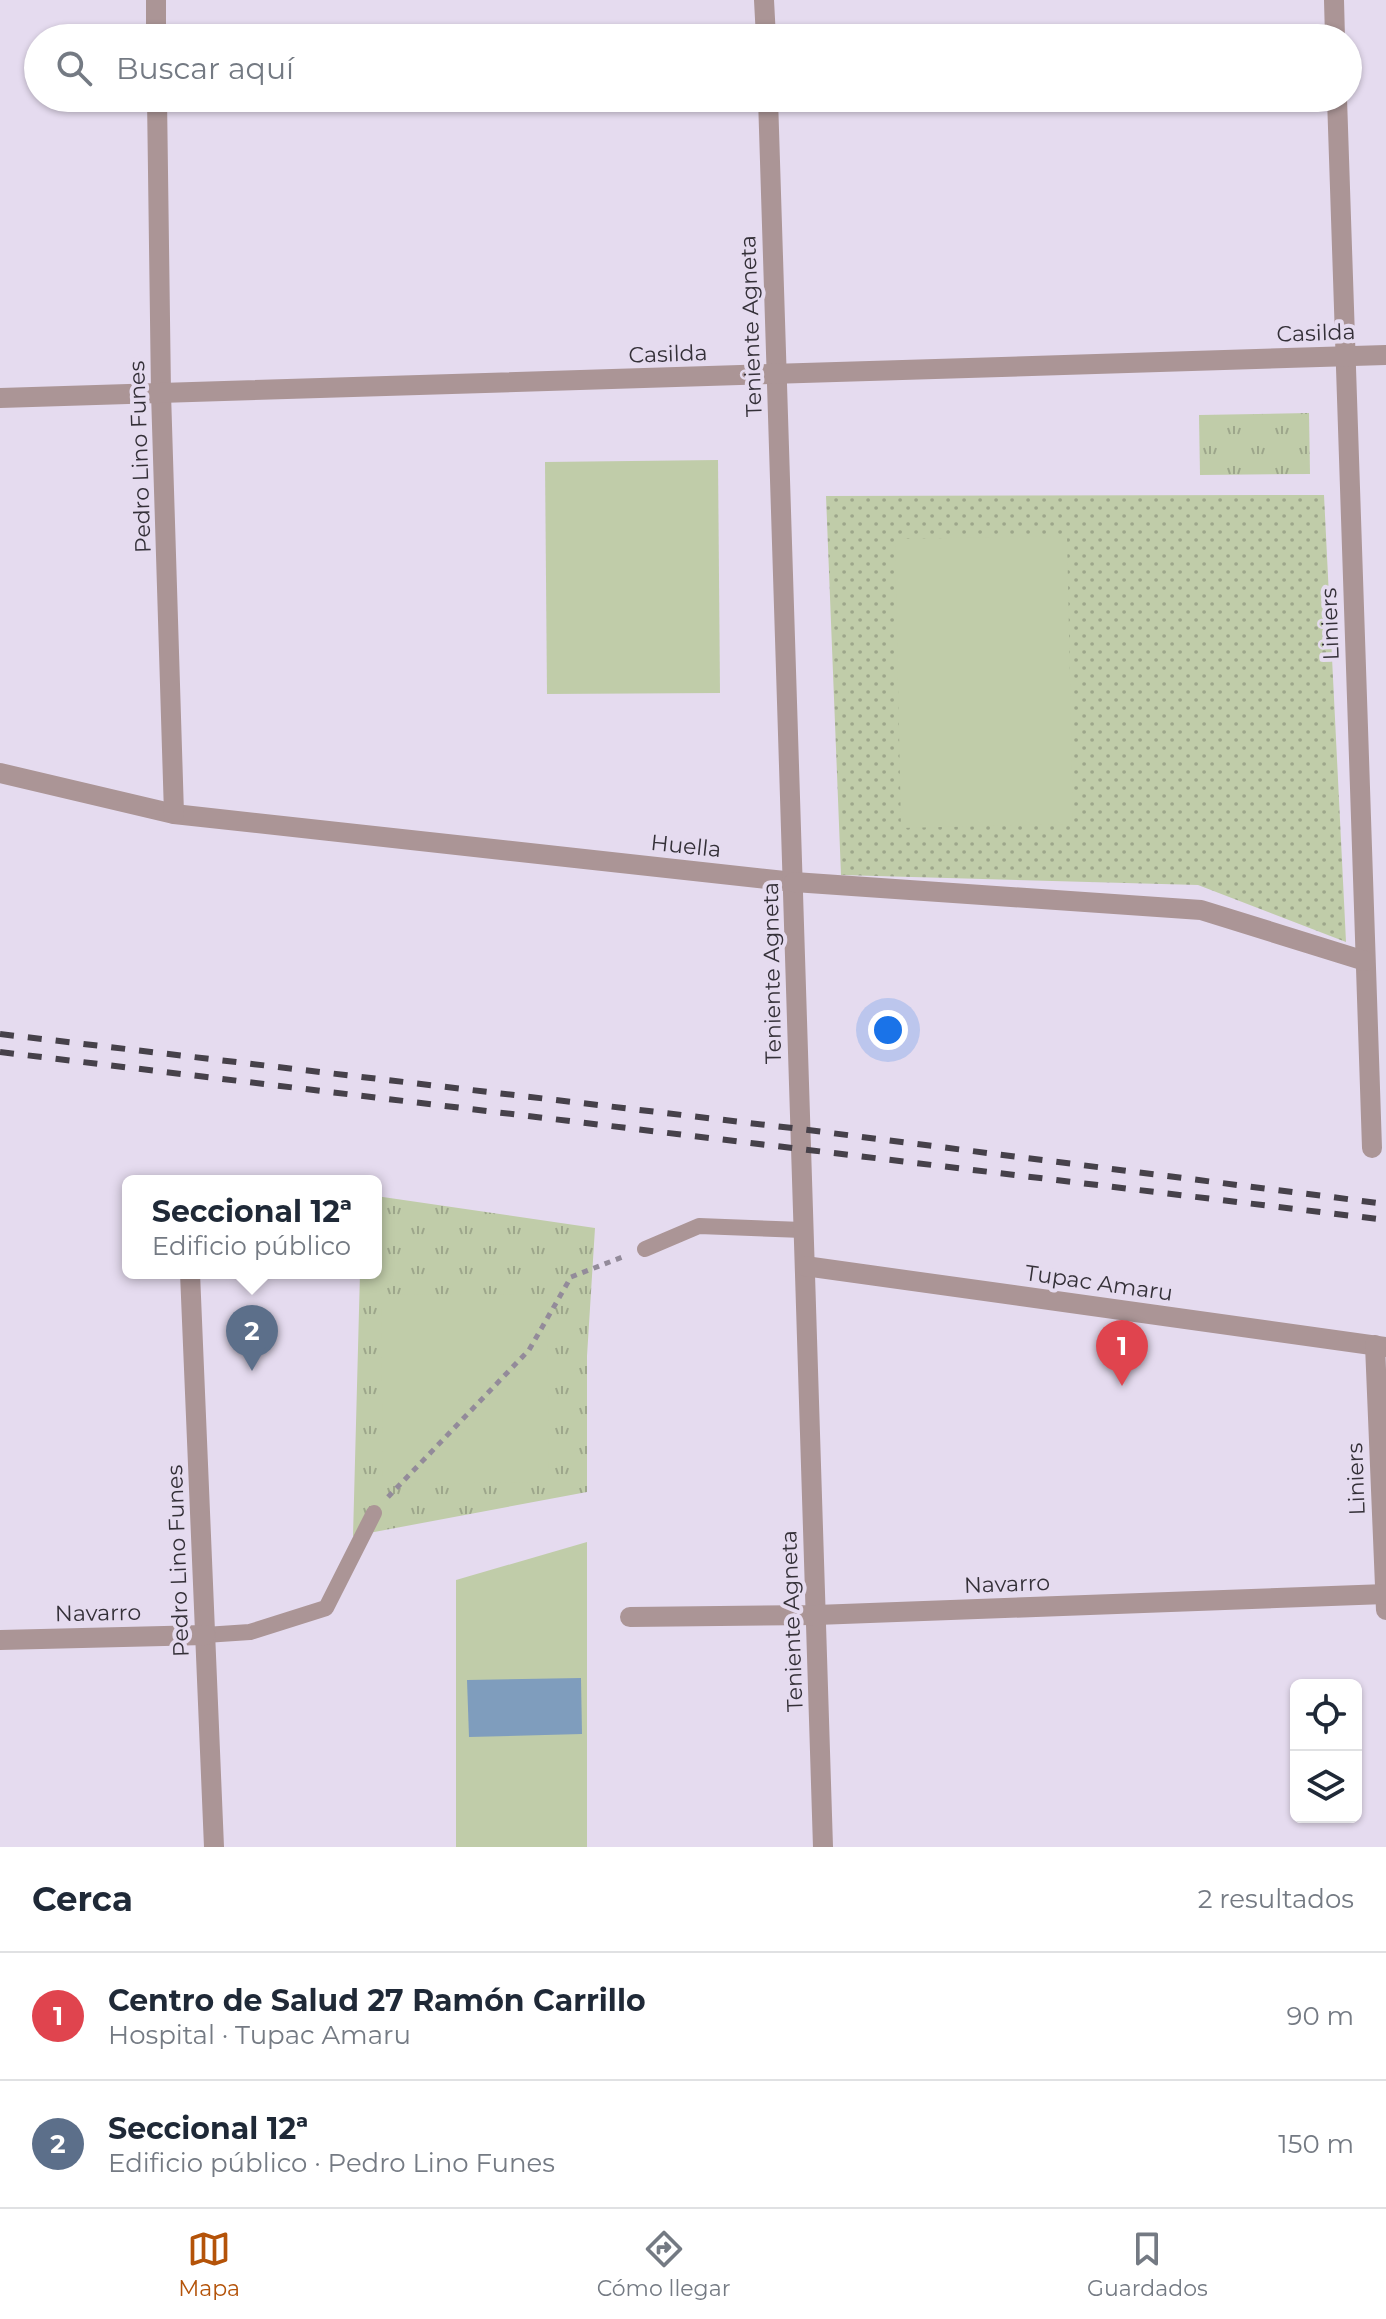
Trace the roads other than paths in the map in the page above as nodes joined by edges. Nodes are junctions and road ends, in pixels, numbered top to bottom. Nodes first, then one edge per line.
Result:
1 (156, 0) edge
2 (764, 0) edge
3 (1334, 0) edge
4 (156, 24) edge
5 (765, 24) edge
6 (1335, 24) edge
7 (157, 112) edge
8 (768, 112) edge
9 (1337, 112) edge
10 (1386, 355) edge
11 (1346, 356) junction
12 (777, 374) junction
13 (161, 393) junction
14 (0, 398) edge
15 (0, 773) edge
16 (174, 814) junction
17 (794, 882) junction
18 (1365, 961) junction
19 (1372, 1148) dead end
20 (803, 1230) junction
21 (645, 1249) road end
22 (805, 1266) junction
23 (190, 1279) edge
24 (1380, 1346) edge
25 (374, 1513) road end
26 (1386, 1594) edge
27 (1386, 1610) edge
28 (816, 1615) junction
29 (630, 1617) dead end
30 (205, 1635) junction
31 (0, 1640) edge
32 (214, 1847) edge
33 (823, 1847) edge

1 - 4 street
2 - 5 street
3 - 6 street
7 - 13 street, Pedro Lino Funes
8 - 12 street, Teniente Agneta
9 - 11 street, Liniers
10 - 11 street, Casilda
11 - 12 street, Casilda
11 - 18 street, Liniers
12 - 13 street, Casilda
12 - 17 street, Teniente Agneta
13 - 14 street, Casilda
13 - 16 street, Pedro Lino Funes
15 - 16 street, Huella
16 - 17 street, Huella
17 - 18 street, Huella
17 - 20 street, Teniente Agneta
18 - 19 street, Liniers
20 - 21 lane
20 - 22 street, Teniente Agneta
22 - 24 street, Tupac Amaru
22 - 28 street, Teniente Agneta
23 - 30 street, Pedro Lino Funes
24 - 26 street, Liniers
25 - 30 lane, Navarro
26 - 27 street, Liniers
26 - 28 street, Navarro
28 - 29 street, Navarro
28 - 33 street, Teniente Agneta
30 - 31 street, Navarro
30 - 32 street, Pedro Lino Funes

